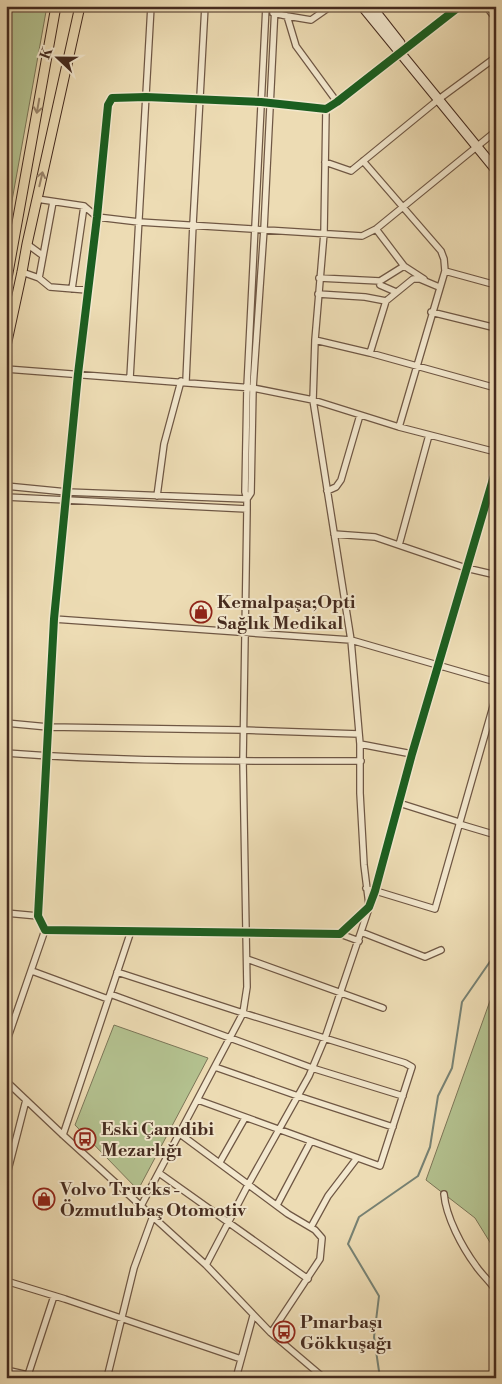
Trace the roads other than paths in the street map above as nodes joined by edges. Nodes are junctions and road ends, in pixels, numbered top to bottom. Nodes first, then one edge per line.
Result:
1 (56, 6) edge
2 (80, 6) edge
3 (151, 6) edge
4 (205, 6) edge
5 (275, 6) edge
6 (331, 6) edge
7 (362, 6) edge
8 (371, 6) edge
9 (460, 6) edge
10 (486, 6) edge
11 (266, 10) edge
12 (275, 13) junction
13 (287, 16) junction
14 (496, 19) edge
15 (403, 51) junction
16 (496, 57) edge
17 (146, 97) junction
18 (441, 98) junction
19 (200, 99) junction
20 (261, 102) junction
21 (270, 102) junction
22 (337, 102) junction
23 (326, 109) junction
24 (496, 131) edge
25 (479, 145) junction
26 (363, 161) junction
27 (325, 162) junction
28 (496, 162) edge
29 (496, 170) edge
30 (37, 199) junction
31 (53, 202) junction
32 (84, 206) junction
33 (404, 207) junction
34 (97, 217) junction
35 (139, 222) junction
36 (193, 224) junction
37 (264, 229) junction
38 (376, 229) junction
39 (254, 230) junction
40 (324, 233) junction
41 (26, 244) junction
42 (42, 256) junction
43 (404, 266) junction
44 (445, 271) junction
45 (22, 272) junction
46 (39, 278) junction
47 (319, 278) junction
48 (380, 283) junction
49 (6, 284) edge
50 (496, 285) edge
51 (439, 287) junction
52 (72, 289) junction
53 (87, 290) junction
54 (396, 292) junction
55 (318, 294) junction
56 (376, 298) junction
57 (386, 301) junction
58 (432, 312) junction
59 (496, 328) edge
60 (315, 340) junction
61 (6, 346) edge
62 (370, 353) junction
63 (416, 366) junction
64 (6, 368) edge
65 (78, 374) junction
66 (130, 378) junction
67 (184, 381) junction
68 (250, 387) junction
69 (496, 388) edge
70 (313, 400) junction
71 (360, 414) junction
72 (399, 427) junction
73 (429, 435) junction
74 (496, 452) edge
75 (496, 469) edge
76 (6, 486) edge
77 (327, 491) junction
78 (67, 492) junction
79 (157, 496) junction
80 (6, 497) edge
81 (248, 499) junction
82 (66, 500) junction
83 (247, 509) junction
84 (334, 534) junction
85 (399, 546) junction
86 (466, 568) junction
87 (496, 575) edge
88 (54, 619) junction
89 (245, 631) junction
90 (351, 640) junction
91 (438, 666) junction
92 (496, 682) edge
93 (496, 696) edge
94 (6, 723) edge
95 (48, 727) junction
96 (244, 730) junction
97 (359, 734) junction
98 (360, 744) junction
99 (6, 753) edge
100 (412, 754) junction
101 (46, 756) junction
102 (243, 761) junction
103 (361, 762) junction
104 (399, 803) junction
105 (459, 823) junction
106 (496, 835) edge
107 (366, 888) junction
108 (375, 891) junction
109 (369, 907) junction
110 (6, 913) edge
111 (38, 916) junction
112 (45, 930) junction
113 (131, 931) junction
114 (362, 932) junction
115 (246, 934) junction
116 (340, 934) junction
117 (359, 941) junction
118 (441, 950) dead end
119 (247, 959) junction
120 (32, 972) junction
121 (117, 972) junction
122 (340, 993) junction
123 (109, 997) junction
124 (383, 1008) dead end
125 (243, 1013) junction
126 (324, 1038) junction
127 (230, 1039) junction
128 (6, 1043) edge
129 (215, 1067) junction
130 (312, 1068) junction
131 (6, 1081) edge
132 (298, 1096) junction
133 (403, 1096) junction
134 (26, 1100) junction
135 (198, 1100) junction
136 (245, 1118) junction
137 (393, 1127) junction
138 (279, 1130) junction
139 (180, 1134) junction
140 (63, 1135) junction
141 (311, 1142) junction
142 (357, 1158) junction
143 (220, 1162) junction
144 (159, 1172) junction
145 (6, 1178) edge
146 (248, 1183) junction
147 (444, 1194) dead end
148 (277, 1205) junction
149 (141, 1206) junction
150 (152, 1216) junction
151 (228, 1222) junction
152 (311, 1228) junction
153 (206, 1264) junction
154 (308, 1279) junction
155 (6, 1281) edge
156 (496, 1291) edge
157 (54, 1296) junction
158 (253, 1316) junction
159 (120, 1319) junction
160 (271, 1333) junction
161 (241, 1359) junction
162 (6, 1370) edge
163 (28, 1375) junction
164 (40, 1378) edge
165 (107, 1378) edge
166 (236, 1378) edge
167 (324, 1378) edge

1 -> 49 main road
30 -> 2 main road
3 - 17 street
4 - 19 street
5 - 12 street
6 - 13 street
7 - 15 street
8 - 15 street
9 - 15 street
10 - 14 street
11 - 12 street
11 - 20 street
12 - 13 street
12 - 21 street
13 - 22 street
15 - 18 street
15 - 22 street
16 - 18 street
17 - 19 street
17 - 34 street
17 - 35 street
18 - 25 street
18 - 26 street
19 - 20 street
19 - 36 street
20 - 21 street
20 - 39 street
21 - 23 street
21 - 37 street
22 - 23 street
23 - 27 street
24 - 25 street
25 - 28 street
25 - 29 street
25 - 33 street
26 - 27 street
26 - 33 street
27 - 40 street
30 - 31 street
30 - 41 main road
31 - 32 street
31 - 42 street
32 - 34 street
32 - 52 street
33 - 38 street
33 - 44 street
34 - 35 street
34 - 53 street
35 - 36 street
35 - 66 street
36 - 39 street
36 - 67 street
37 - 39 street
37 - 40 street
37 - 68 street
38 - 40 street
38 - 43 street
39 - 68 street
40 - 47 street
41 - 42 street
41 - 45 main road
42 - 46 street
43 - 48 street
43 - 51 street
44 - 50 street
44 - 51 street
45 - 46 street
45 - 61 main road
46 - 52 street
47 - 48 street
47 - 55 street
48 - 54 street
48 - 56 street
51 - 54 street
51 - 58 street
52 - 53 street
53 - 65 street
54 - 57 street
55 - 56 street
55 - 60 street
56 - 57 street
57 - 62 street
58 - 59 street
58 - 63 street
60 - 62 street
60 - 70 street
62 - 63 street
63 - 69 street
63 - 72 street
64 - 65 street
65 - 66 street
65 - 78 street
66 - 67 street
67 - 68 street
67 - 79 street
68 - 70 street
68 - 81 street
70 - 71 street
70 - 77 street
71 - 72 street
71 - 77 street
72 - 73 street
73 - 74 street
73 - 85 street
75 - 86 street
76 - 78 street
77 - 84 street
78 - 79 street
78 - 82 street
79 - 81 street
80 - 82 street
81 - 83 street
82 - 83 street
82 - 88 street
83 - 89 street
84 - 85 street
84 - 90 street
85 - 86 street
86 - 87 street
86 - 91 street
88 - 89 street
88 - 95 street
89 - 90 street
89 - 96 street
90 - 91 street
90 - 97 street
91 - 92 street
91 - 100 street
93 - 105 street
94 - 95 street
95 - 96 street
95 - 101 street
96 - 97 street
96 - 102 street
97 - 98 street
98 - 100 street
98 - 103 street
99 - 101 street
100 - 104 street
101 - 102 street
101 - 111 street
102 - 103 street
102 - 115 street
103 - 107 street
104 - 105 street
104 - 108 street
105 - 106 street
105 - 108 street
107 - 108 street
107 - 109 street
108 - 109 street
109 - 114 street
109 - 116 street
110 - 111 street
111 - 112 street
112 - 113 street
112 - 120 street
113 - 115 street
113 - 121 street
114 - 117 street
114 - 118 street
115 - 116 street
115 - 119 street
116 - 117 street
117 - 122 street
119 - 122 street
119 - 125 street
120 - 123 street
120 - 128 street
121 - 123 street
121 - 125 street
122 - 124 street
122 - 126 street
123 - 127 street
123 - 140 street
125 - 126 street
125 - 127 street
126 - 130 street
126 - 133 street
127 - 129 street
127 - 130 street
129 - 132 street
129 - 135 street
130 - 132 street
130 - 133 street
131 - 134 street
132 - 137 street
132 - 138 street
133 - 137 street
134 - 140 street
134 - 145 street
135 - 136 street
135 - 139 street
136 - 138 street
136 - 143 street
137 - 142 street
138 - 141 street
138 - 146 street
139 - 143 street
139 - 144 street
140 - 149 street
141 - 142 street
141 - 148 street
142 - 152 street
143 - 146 street
144 - 149 street
144 - 151 street
146 - 148 street
146 - 151 street
147 - 156 street
148 - 152 street
149 - 150 street
150 - 153 street
150 - 159 street
151 - 153 street
151 - 154 street
152 - 154 street
153 - 158 street
154 - 160 street
155 - 157 street
157 - 159 street
157 - 163 street
158 - 160 street
158 - 161 street
159 - 161 street
159 - 165 street
160 - 167 street
161 - 166 street
162 - 163 street
163 - 164 street

